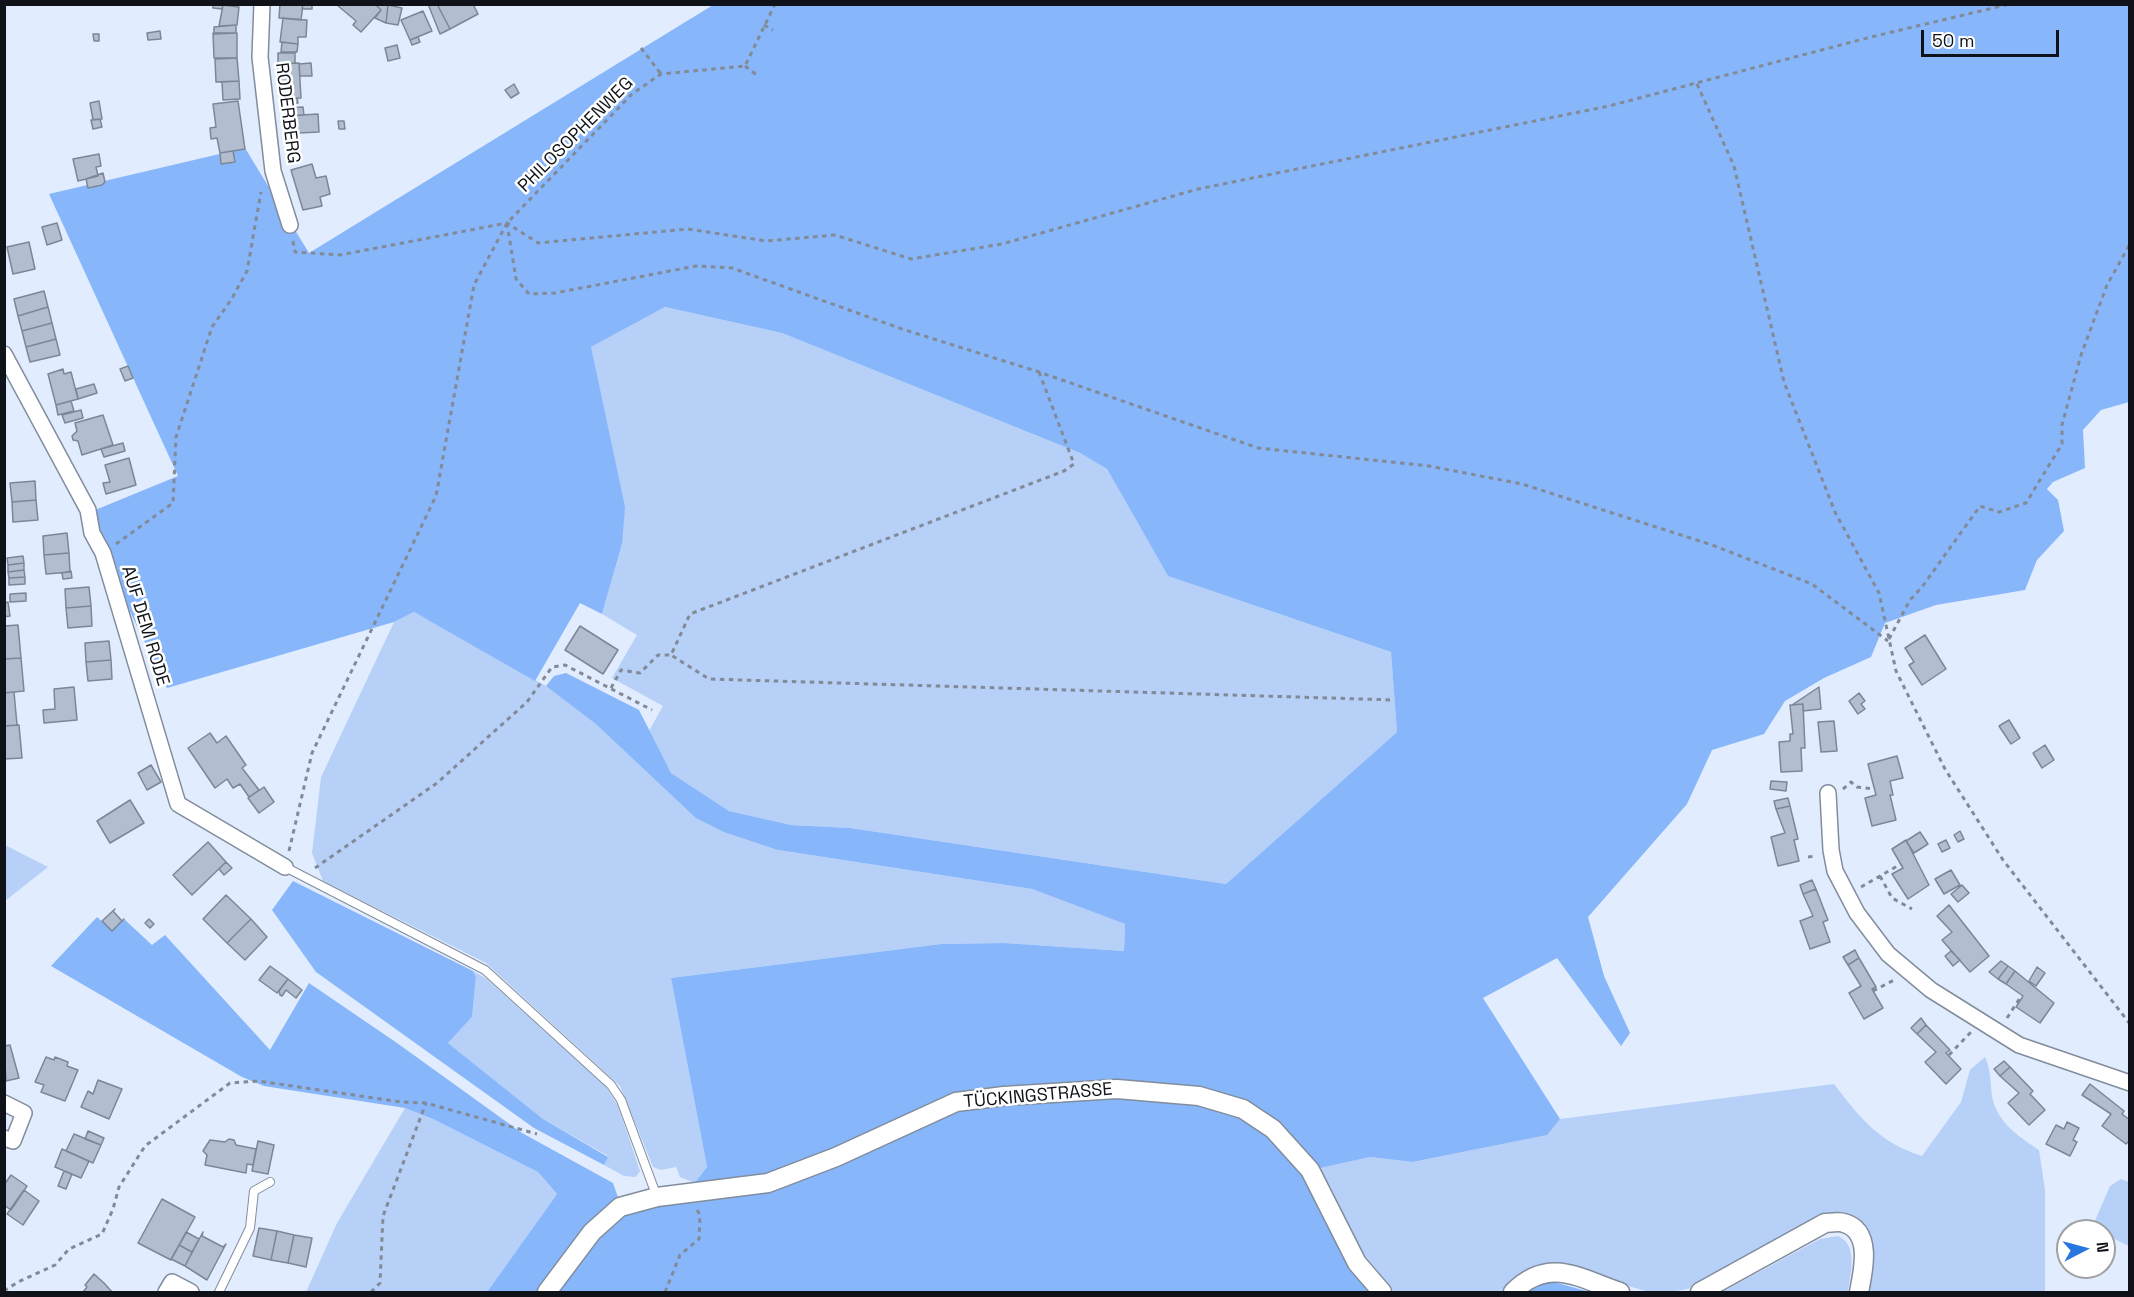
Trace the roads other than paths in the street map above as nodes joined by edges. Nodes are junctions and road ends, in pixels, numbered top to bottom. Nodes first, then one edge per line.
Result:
1 (262, 4) edge
2 (290, 225) road end
3 (4, 354) edge
4 (1828, 794) dead end
5 (285, 867) joint
6 (2130, 1083) edge
7 (4, 1103) edge
8 (4, 1138) edge
9 (270, 1182) dead end
10 (657, 1197) junction
11 (166, 1293) edge
12 (191, 1293) edge
13 (219, 1293) edge
14 (548, 1293) edge
15 (1382, 1293) edge
16 (1513, 1293) edge
17 (1620, 1293) edge
18 (1700, 1293) edge
19 (1859, 1293) edge

1 - 2 street, RODERBERG
3 - 5 street, AUF DEM RODE
4 - 6 street
5 - 10 lane
7 - 8 street
9 - 13 lane
10 - 14 street, TÜCKINGSTRASSE
10 - 15 street, TÜCKINGSTRASSE
11 - 12 street
16 - 17 street
18 - 19 street

